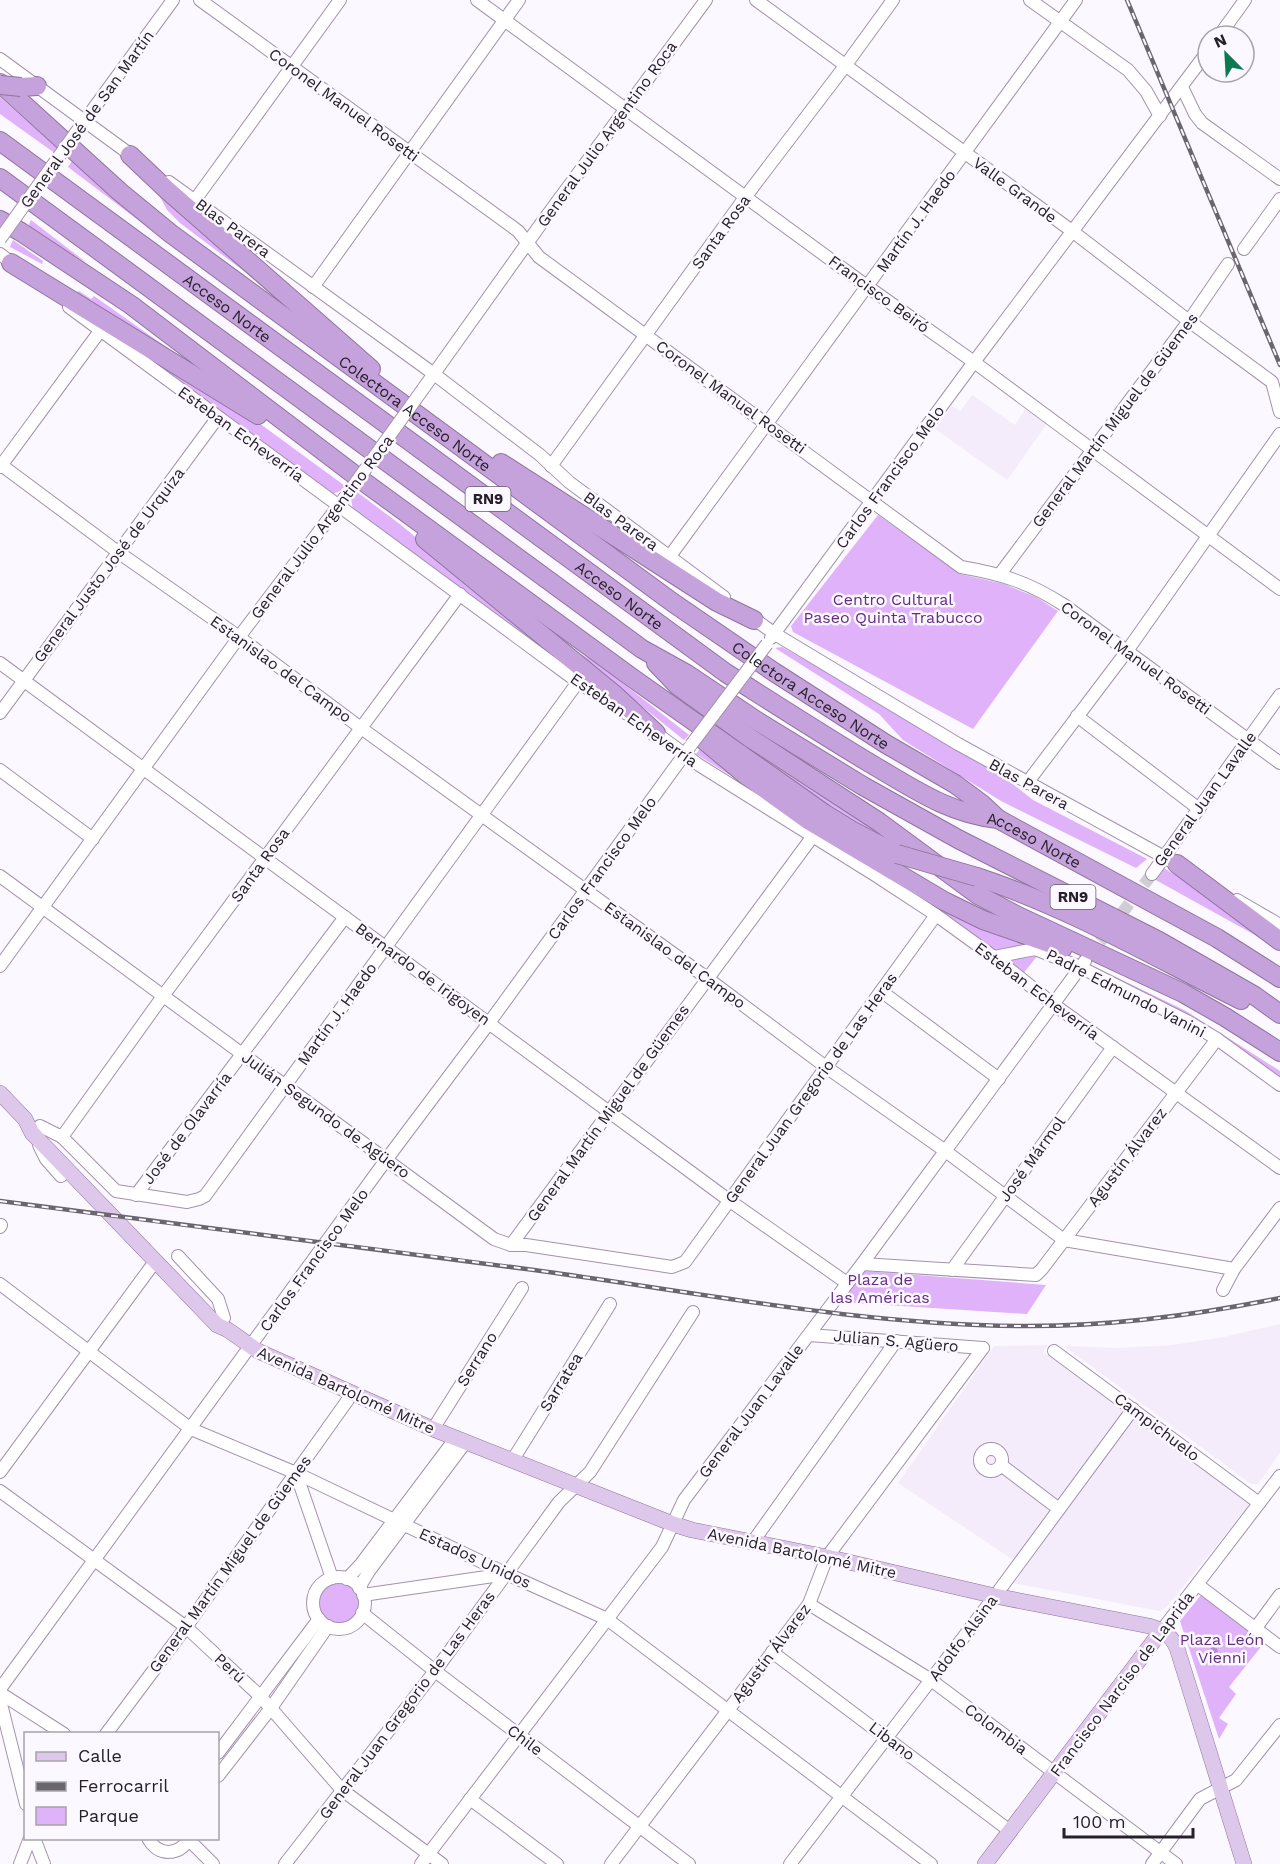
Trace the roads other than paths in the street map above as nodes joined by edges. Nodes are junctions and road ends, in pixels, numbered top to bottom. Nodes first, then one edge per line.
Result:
1 (173, 0) edge
2 (200, 0) edge
3 (340, 0) edge
4 (477, 0) edge
5 (519, 0) edge
6 (705, 0) edge
7 (756, 0) edge
8 (893, 0) edge
9 (1030, 0) edge
10 (1076, 0) edge
11 (1245, 0) edge
12 (505, 19) junction
13 (1060, 22) junction
14 (1228, 24) edge
15 (0, 59) edge
16 (291, 66) junction
17 (845, 66) junction
18 (1196, 68) edge
19 (0, 84) edge
20 (29, 86) junction
21 (1182, 87) junction
22 (626, 108) junction
23 (1160, 116) junction
24 (85, 122) junction
25 (0, 141) edge
26 (409, 152) junction
27 (965, 154) junction
28 (130, 155) junction
29 (0, 178) edge
30 (1280, 179) edge
31 (746, 196) junction
32 (195, 200) junction
33 (1280, 200) edge
34 (0, 220) edge
35 (1072, 231) junction
36 (0, 239) edge
37 (528, 243) junction
38 (1244, 249) dead end
39 (6, 259) edge
40 (1228, 264) dead end
41 (313, 287) junction
42 (868, 287) junction
43 (1189, 321) junction
44 (100, 331) junction
45 (647, 335) junction
46 (974, 362) junction
47 (434, 374) junction
48 (402, 404) junction
49 (1280, 412) edge
50 (218, 417) junction
51 (427, 422) junction
52 (766, 423) junction
53 (1280, 434) edge
54 (1093, 451) junction
55 (0, 465) edge
56 (551, 466) junction
57 (353, 480) junction
58 (872, 502) junction
59 (340, 506) junction
60 (1209, 535) junction
61 (118, 552) junction
62 (669, 556) junction
63 (1000, 574) junction
64 (1280, 589) edge
65 (459, 594) junction
66 (754, 620) junction
67 (775, 634) junction
68 (239, 637) junction
69 (642, 649) junction
70 (1126, 651) junction
71 (0, 663) edge
72 (631, 677) junction
73 (23, 680) junction
74 (578, 682) junction
75 (1280, 695) edge
76 (0, 712) edge
77 (1077, 716) junction
78 (361, 728) junction
79 (656, 733) junction
80 (1248, 740) junction
81 (688, 749) junction
82 (1280, 763) edge
83 (144, 769) junction
84 (0, 770) edge
85 (1027, 783) junction
86 (1199, 809) junction
87 (481, 815) junction
88 (998, 819) junction
89 (813, 836) junction
90 (93, 839) junction
91 (265, 858) junction
92 (1171, 861) junction
93 (1152, 874) tunnel mouth
94 (0, 876) edge
95 (585, 890) junction
96 (43, 908) junction
97 (936, 915) junction
98 (345, 917) junction
99 (1280, 925) edge
100 (1280, 940) edge
101 (386, 947) junction
102 (994, 957) junction
103 (1115, 962) junction
104 (1083, 964) junction
105 (0, 966) edge
106 (707, 978) junction
107 (1280, 978) edge
108 (881, 991) junction
109 (163, 996) junction
110 (1053, 1004) junction
111 (1280, 1014) edge
112 (1280, 1020) edge
113 (489, 1023) junction
114 (1217, 1039) junction
115 (1113, 1047) junction
116 (1280, 1052) edge
117 (243, 1055) junction
118 (826, 1067) junction
119 (999, 1079) junction
120 (285, 1085) junction
121 (1280, 1085) edge
122 (0, 1093) edge
123 (1175, 1093) junction
124 (610, 1112) junction
125 (33, 1126) junction
126 (62, 1137) junction
127 (944, 1150) junction
128 (386, 1160) junction
129 (1280, 1168) edge
130 (61, 1176) dead end
131 (136, 1195) junction
132 (1005, 1196) junction
133 (730, 1201) junction
134 (1280, 1208) edge
135 (113, 1227) dead end
136 (1064, 1240) junction
137 (511, 1245) junction
138 (178, 1256) dead end
139 (685, 1262) joint
140 (862, 1264) junction
141 (151, 1267) junction
142 (1234, 1269) junction
143 (952, 1270) junction
144 (847, 1283) junction
145 (0, 1284) edge
146 (522, 1288) dead end
147 (1223, 1290) dead end
148 (610, 1304) dead end
149 (693, 1312) dead end
150 (223, 1324) junction
151 (809, 1335) junction
152 (896, 1341) junction
153 (250, 1347) junction
154 (983, 1348) joint
155 (1054, 1351) dead end
156 (88, 1352) junction
157 (352, 1394) junction
158 (1133, 1408) junction
159 (190, 1429) junction
160 (432, 1429) junction
161 (460, 1441) junction
162 (512, 1461) junction
163 (1000, 1465) dead end
164 (0, 1472) edge
165 (296, 1473) junction
166 (1280, 1476) edge
167 (576, 1486) junction
168 (0, 1491) edge
169 (1259, 1503) junction
170 (1059, 1509) junction
171 (399, 1522) junction
172 (673, 1524) junction
173 (752, 1543) junction
174 (827, 1557) junction
175 (94, 1560) junction
176 (507, 1574) junction
177 (332, 1578) junction
178 (346, 1579) junction
179 (1198, 1585) junction
180 (361, 1592) junction
181 (1280, 1595) edge
182 (995, 1596) junction
183 (809, 1604) junction
184 (362, 1613) junction
185 (607, 1619) junction
186 (323, 1623) junction
187 (186, 1627) junction
188 (1256, 1629) junction
189 (1162, 1630) junction
190 (1280, 1647) edge
191 (772, 1652) junction
192 (435, 1671) junction
193 (931, 1680) junction
194 (0, 1691) edge
195 (261, 1697) junction
196 (0, 1700) edge
197 (271, 1708) junction
198 (728, 1710) junction
199 (1279, 1728) edge
200 (61, 1732) edge
201 (107, 1732) edge
202 (519, 1735) junction
203 (886, 1737) junction
204 (219, 1752) edge
205 (1055, 1772) junction
206 (219, 1775) edge
207 (1220, 1788) junction
208 (342, 1790) junction
209 (24, 1796) edge
210 (841, 1797) junction
211 (470, 1799) junction
212 (639, 1826) junction
213 (1010, 1831) junction
214 (32, 1840) edge
215 (32, 1840) edge
216 (149, 1840) edge
217 (188, 1840) edge
218 (190, 1840) edge
219 (1161, 1852) junction
220 (429, 1854) junction
221 (166, 1858) edge
222 (20, 1864) edge
223 (44, 1864) edge
224 (213, 1864) edge
225 (285, 1864) edge
226 (421, 1864) edge
227 (442, 1864) edge
228 (558, 1864) edge
229 (611, 1864) edge
230 (689, 1864) edge
231 (790, 1864) edge
232 (931, 1864) edge
233 (985, 1864) edge
234 (1152, 1864) edge
235 (1176, 1864) edge
236 (1244, 1864) edge

1 - 24 street, General José de San Martín
2 - 16 street, Coronel Manuel Rosetti
3 - 16 street
4 - 12 street, Francisco Beiró
5 - 12 street
6 - 22 street, General Julio Argentino Roca
7 - 17 street, Valle Grande
8 - 17 street, Santa Rosa
9 - 13 street
10 - 13 street, Martín J. Haedo
11 - 14 street
12 - 22 street, Francisco Beiró
12 - 26 street
13 - 23 street
13 - 27 street, Martín J. Haedo
15 - 20 street, Blas Parera
16 - 26 street, Coronel Manuel Rosetti
16 - 32 street
17 - 27 street, Valle Grande
17 - 31 street, Santa Rosa
18 - 21 street, Carlos Francisco Melo
19 - 20 highway, bridge
19 - 48 highway, Colectora Acceso Norte
20 - 24 street, Blas Parera
21 - 23 street, Carlos Francisco Melo
21 - 30 street
22 - 31 street, Francisco Beiró
22 - 37 street, General Julio Argentino Roca
23 - 35 street, Carlos Francisco Melo
24 - 28 street, Blas Parera
24 - 36 street, General José de San Martín, bridge
25 - 88 highway, Acceso Norte / RN9
26 - 37 street, Coronel Manuel Rosetti
26 - 41 street
27 - 35 street, Valle Grande
27 - 42 street, Martín J. Haedo
28 - 32 street, Blas Parera
28 - 48 highway
29 - 69 highway, Acceso Norte / RN9
31 - 42 street, Francisco Beiró
31 - 45 street, Santa Rosa
32 - 41 street, Blas Parera
33 - 38 street
34 - 57 highway
35 - 43 street, Valle Grande
35 - 46 street, Carlos Francisco Melo
37 - 45 street, Coronel Manuel Rosetti
37 - 47 street, General Julio Argentino Roca
39 - 44 street, Esteban Echeverría
39 - 57 highway
40 - 43 street, General Martín Miguel de Güemes
41 - 47 street, Blas Parera
42 - 46 street, Francisco Beiró
42 - 52 street, Martín J. Haedo
43 - 49 street, Valle Grande
43 - 54 street, General Martín Miguel de Güemes
44 - 50 street, Esteban Echeverría
44 - 55 street
45 - 52 street, Coronel Manuel Rosetti
45 - 56 street, Santa Rosa
46 - 54 street, Francisco Beiró
46 - 58 street, Carlos Francisco Melo
47 - 56 street, Blas Parera
47 - 57 street, General Julio Argentino Roca, bridge
48 - 51 highway, Colectora Acceso Norte
50 - 59 street, Esteban Echeverría
50 - 61 street, General Justo José de Urquiza
51 - 66 highway
51 - 88 highway, Colectora Acceso Norte
52 - 58 street, Coronel Manuel Rosetti
52 - 62 street, Martín J. Haedo
53 - 60 street
54 - 60 street, Francisco Beiró
54 - 63 street, General Martín Miguel de Güemes
55 - 61 street, Estanislao del Campo
56 - 62 street, Blas Parera
57 - 59 street, General Julio Argentino Roca
57 - 72 highway
57 - 79 highway
58 - 63 street, Coronel Manuel Rosetti
58 - 67 street, Carlos Francisco Melo
59 - 65 street, Esteban Echeverría
59 - 68 street, General Julio Argentino Roca
60 - 64 street, Francisco Beiró
60 - 70 street
61 - 68 street, Estanislao del Campo
61 - 73 street, General Justo José de Urquiza
62 - 66 street, Blas Parera
63 - 70 street, Coronel Manuel Rosetti
65 - 74 street, Esteban Echeverría
65 - 78 street, Santa Rosa
66 - 67 street, Blas Parera
67 - 81 street, Carlos Francisco Melo, bridge
67 - 85 street, Blas Parera
68 - 78 street, Estanislao del Campo
68 - 83 street, General Julio Argentino Roca
69 - 103 highway
69 - 111 highway, Acceso Norte / RN9
70 - 77 street
70 - 80 street, Coronel Manuel Rosetti
71 - 73 street, Bernardo de Irigoyen
72 - 103 highway
72 - 112 highway, bridge
73 - 76 street, General Justo José de Urquiza
73 - 83 street, Bernardo de Irigoyen
74 - 79 street, Esteban Echeverría
74 - 87 street, Martín J. Haedo
75 - 80 street, General Juan Lavalle
77 - 85 street
77 - 86 street
78 - 87 street, Estanislao del Campo
78 - 91 street, Santa Rosa
79 - 81 street, Esteban Echeverría
80 - 82 street, Coronel Manuel Rosetti
80 - 86 street, General Juan Lavalle
81 - 89 street, Esteban Echeverría
81 - 95 street, Carlos Francisco Melo
83 - 90 street, General Julio Argentino Roca
83 - 91 street, Bernardo de Irigoyen
84 - 90 street
85 - 92 street, Blas Parera
86 - 92 street, General Juan Lavalle
87 - 95 street, Estanislao del Campo
87 - 101 street, Martín J. Haedo
88 - 107 highway, Acceso Norte / RN9
89 - 97 street, Esteban Echeverría
89 - 106 street, General Martín Miguel de Güemes
90 - 96 street, General Julio Argentino Roca
91 - 98 street, Bernardo de Irigoyen
91 - 109 street, Santa Rosa
92 - 93 street, General Juan Lavalle
92 - 99 street, Blas Parera
92 - 100 highway
94 - 96 street, Julián Segundo de Agüero
95 - 106 street, Estanislao del Campo
95 - 113 street, Carlos Francisco Melo
96 - 105 street, General Julio Argentino Roca
96 - 109 street, Julián Segundo de Agüero
97 - 102 street, Esteban Echeverría
97 - 108 street, General Juan Gregorio de Las Heras
98 - 101 street, Bernardo de Irigoyen
98 - 117 street, José de Olavarría
101 - 113 street, Bernardo de Irigoyen
101 - 120 street, Martín J. Haedo
102 - 104 street, Padre Edmundo Vanini
102 - 110 street, Esteban Echeverría
103 - 116 highway
104 - 110 street, General Juan Lavalle
104 - 114 street, Padre Edmundo Vanini
106 - 118 street, Estanislao del Campo
106 - 124 street, General Martín Miguel de Güemes
108 - 118 street, General Juan Gregorio de Las Heras
108 - 119 street
109 - 117 street, Julián Segundo de Agüero
109 - 126 street, Santa Rosa
110 - 115 street, Esteban Echeverría
110 - 119 street, General Juan Lavalle
113 - 124 street, Bernardo de Irigoyen
113 - 128 street, Carlos Francisco Melo
114 - 121 street, Padre Edmundo Vanini
114 - 123 street, Agustín Álvarez
115 - 123 street, Esteban Echeverría
115 - 132 street, José Mármol
117 - 120 street, Julián Segundo de Agüero
117 - 131 street, José de Olavarría
118 - 127 street, Estanislao del Campo
118 - 133 street, General Juan Gregorio de Las Heras
119 - 127 street, General Juan Lavalle
120 - 128 street, Julián Segundo de Agüero
120 - 131 street, Martín J. Haedo
122 - 125 main road, Avenida Bartolomé Mitre
123 - 129 street, Esteban Echeverría
123 - 136 street, Agustín Álvarez
124 - 133 street, Bernardo de Irigoyen
124 - 137 street, General Martín Miguel de Güemes
125 - 126 street
125 - 130 street
125 - 150 main road, Avenida Bartolomé Mitre
126 - 131 street
127 - 132 street, Estanislao del Campo
127 - 140 street, General Juan Lavalle
128 - 137 street, Julián Segundo de Agüero
128 - 153 street, Carlos Francisco Melo
132 - 136 street, Estanislao del Campo
132 - 143 street, José Mármol
133 - 139 street, General Juan Gregorio de Las Heras
133 - 144 street, Bernardo de Irigoyen
134 - 142 street
135 - 141 street
136 - 142 street, Estanislao del Campo
136 - 143 street, Agustín Álvarez
137 - 139 street, Julián Segundo de Agüero
138 - 150 street
140 - 143 street
140 - 144 street, General Juan Lavalle
141 - 150 street
141 - 156 street
142 - 147 street
144 - 151 street, General Juan Lavalle
145 - 156 street, Estados Unidos
146 - 160 street, Serrano
148 - 162 street, Sarratea
149 - 167 street, General Juan Gregorio de Las Heras
150 - 153 main road, Avenida Bartolomé Mitre
151 - 152 street, Julian S. Agüero
151 - 172 street, General Juan Lavalle
152 - 154 street, Julian S. Agüero
152 - 173 street
153 - 157 main road, Avenida Bartolomé Mitre
153 - 159 street, Carlos Francisco Melo
154 - 174 street, Agustín Álvarez
155 - 158 street, Campichuelo
156 - 159 street, Estados Unidos
156 - 164 street
157 - 160 main road, Avenida Bartolomé Mitre
157 - 165 street, General Martín Miguel de Güemes
158 - 169 street, Campichuelo
158 - 170 street, Adolfo Alsina
159 - 165 street, Estados Unidos
159 - 175 street, Carlos Francisco Melo
160 - 161 main road, Avenida Bartolomé Mitre
161 - 162 main road, Avenida Bartolomé Mitre
161 - 171 street
162 - 167 main road, Avenida Bartolomé Mitre
163 - 170 street
165 - 171 street, Estados Unidos
165 - 177 street
165 - 187 street, General Martín Miguel de Güemes
166 - 169 street, Francisco Narciso de Laprida
167 - 172 main road, Avenida Bartolomé Mitre
167 - 176 street, General Juan Gregorio de Las Heras
168 - 175 street, Perú
169 - 179 street, Francisco Narciso de Laprida
170 - 182 street, Adolfo Alsina
171 - 176 street, Estados Unidos
171 - 178 street
171 - 180 street
172 - 173 main road, Avenida Bartolomé Mitre
172 - 185 street, General Juan Lavalle
173 - 174 main road, Avenida Bartolomé Mitre
174 - 182 main road, Avenida Bartolomé Mitre
174 - 183 street, Agustín Álvarez
175 - 187 street, Perú
175 - 194 street, Carlos Francisco Melo
176 - 180 street
176 - 185 street, Estados Unidos
176 - 192 street, General Juan Gregorio de Las Heras
177 - 178 street
177 - 186 street
178 - 180 street
179 - 188 street
179 - 189 street, Francisco Narciso de Laprida
180 - 184 street
181 - 188 street
182 - 189 main road, Avenida Bartolomé Mitre
182 - 193 street, Adolfo Alsina
183 - 191 street, Agustín Álvarez
183 - 193 street, Colombia
184 - 186 street
184 - 192 street, Chile
185 - 198 street, Estados Unidos
185 - 202 street, General Juan Lavalle
186 - 195 street
186 - 197 street
187 - 195 street, Perú
187 - 201 street, General Martín Miguel de Güemes
188 - 190 street
189 - 205 main road, Francisco Narciso de Laprida
189 - 207 main road
191 - 198 street, Agustín Álvarez
191 - 203 street, Libano
192 - 202 street, Chile
192 - 208 street, General Juan Gregorio de Las Heras
193 - 203 street, Adolfo Alsina
193 - 205 street, Colombia
194 - 200 street
195 - 197 street, Perú
195 - 204 street
196 - 209 street
197 - 206 street
197 - 208 street, Perú
198 - 210 street, Estados Unidos
198 - 212 street, Agustín Álvarez
199 - 207 street
202 - 211 street, General Juan Lavalle
202 - 212 street, Chile
203 - 210 street, Adolfo Alsina
203 - 213 street, Libano
205 - 213 main road, Francisco Narciso de Laprida
205 - 219 street, Colombia
207 - 219 street
207 - 236 main road
208 - 220 street, Perú
208 - 225 street, General Juan Gregorio de Las Heras
210 - 231 street, Adolfo Alsina
210 - 232 street, Estados Unidos
211 - 220 street, General Juan Lavalle
211 - 228 street
212 - 229 street, Agustín Álvarez
212 - 230 street, Chile
213 - 233 main road, Francisco Narciso de Laprida
214 - 222 street
215 - 223 street
216 - 221 street
217 - 221 street
218 - 224 street
219 - 234 street
219 - 235 street, Colombia
220 - 226 street, General Juan Lavalle
220 - 227 street, Perú

